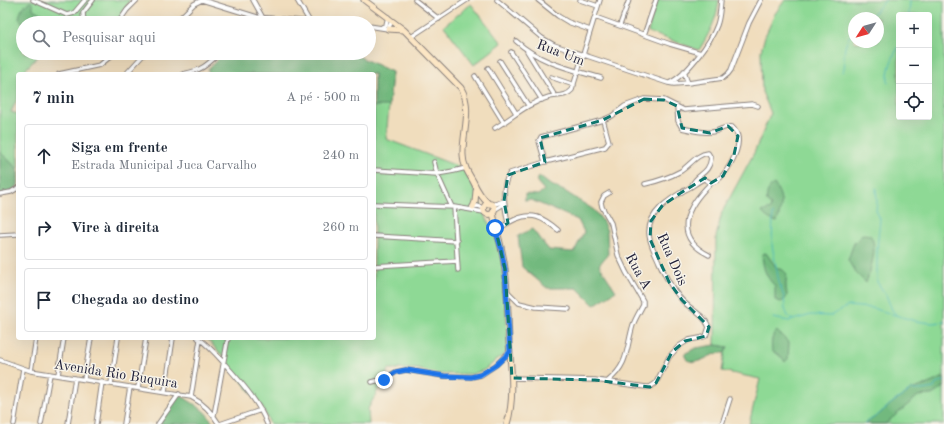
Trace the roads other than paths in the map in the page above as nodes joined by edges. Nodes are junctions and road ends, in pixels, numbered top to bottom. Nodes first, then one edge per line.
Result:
1 (33, 0) edge
2 (83, 0) edge
3 (93, 0) edge
4 (137, 0) edge
5 (253, 0) edge
6 (297, 0) edge
7 (364, 0) edge
8 (415, 0) edge
9 (466, 0) edge
10 (497, 0) edge
11 (538, 0) edge
12 (580, 0) edge
13 (600, 0) edge
14 (629, 0) edge
15 (656, 0) edge
16 (721, 0) edge
17 (761, 0) edge
18 (598, 6) junction
19 (83, 16) edge
20 (123, 16) edge
21 (182, 16) edge
22 (254, 16) edge
23 (262, 16) edge
24 (306, 16) edge
25 (594, 17) junction
26 (390, 19) junction
27 (439, 19) junction
28 (620, 25) junction
29 (376, 27) edge
30 (379, 27) junction
31 (388, 29) junction
32 (404, 30) junction
33 (590, 30) junction
34 (644, 35) junction
35 (411, 37) junction
36 (516, 41) dead end
37 (526, 51) junction
38 (511, 52) dead end
39 (701, 53) junction
40 (582, 55) junction
41 (106, 60) edge
42 (139, 60) edge
43 (213, 60) edge
44 (500, 61) dead end
45 (488, 68) dead end
46 (577, 71) junction
47 (684, 71) junction
48 (68, 72) edge
49 (128, 72) edge
50 (193, 72) edge
51 (475, 76) dead end
52 (551, 77) dead end
53 (601, 78) dead end
54 (668, 83) junction
55 (688, 83) junction
56 (574, 85) junction
57 (555, 96) junction
58 (542, 100) junction
59 (528, 105) junction
60 (677, 106) junction
61 (758, 106) dead end
62 (516, 113) junction
63 (603, 120) junction
64 (504, 123) junction
65 (495, 128) dead end
66 (434, 162) dead end
67 (545, 162) junction
68 (466, 168) junction
69 (376, 170) edge
70 (437, 174) junction
71 (709, 181) junction
72 (645, 184) dead end
73 (692, 186) junction
74 (16, 189) edge
75 (475, 189) junction
76 (609, 193) dead end
77 (0, 194) edge
78 (504, 202) junction
79 (376, 204) edge
80 (453, 207) junction
81 (473, 207) junction
82 (492, 208) junction
83 (467, 209) junction
84 (484, 210) junction
85 (508, 223) junction
86 (496, 230) junction
87 (558, 230) dead end
88 (16, 232) edge
89 (13, 234) joint
90 (0, 235) edge
91 (376, 236) edge
92 (457, 242) junction
93 (709, 256) dead end
94 (458, 261) junction
95 (376, 266) edge
96 (458, 270) dead end
97 (506, 290) junction
98 (569, 308) dead end
99 (36, 340) edge
100 (64, 340) edge
101 (91, 340) edge
102 (118, 340) edge
103 (146, 340) edge
104 (173, 340) edge
105 (199, 340) edge
106 (200, 340) edge
107 (228, 340) edge
108 (510, 352) junction
109 (0, 360) edge
110 (224, 363) junction
111 (23, 369) junction
112 (30, 371) junction
113 (50, 374) junction
114 (58, 375) junction
115 (75, 378) junction
116 (512, 378) junction
117 (84, 379) junction
118 (608, 381) junction
119 (102, 382) junction
120 (372, 382) dead end
121 (111, 384) junction
122 (130, 387) junction
123 (138, 388) junction
124 (165, 392) junction
125 (179, 394) junction
126 (191, 396) junction
127 (730, 399) dead end
128 (261, 410) junction
129 (214, 415) junction
130 (14, 424) edge
131 (41, 424) edge
132 (68, 424) edge
133 (96, 424) edge
134 (124, 424) edge
135 (158, 424) edge
136 (219, 424) edge
137 (267, 424) edge
138 (507, 424) edge
139 (722, 424) edge

1 - 2 street
3 - 19 street
4 - 20 street
5 - 23 street
6 - 24 street
7 - 26 street
8 - 27 street
9 - 27 street
10 - 40 street
11 - 33 street
12 - 18 street
13 - 18 street
14 - 28 street
15 - 34 street
16 - 39 street
17 - 55 street
18 - 25 street
21 - 22 street
25 - 28 street
25 - 33 street
26 - 30 street
26 - 31 street
26 - 32 street
27 - 35 street
28 - 34 street
29 - 30 street
30 - 31 street
31 - 32 street
32 - 35 street
33 - 40 street
34 - 39 street
35 - 68 street
36 - 37 street, Rua Um
37 - 46 street, Rua Um
37 - 57 street
38 - 58 street
39 - 47 street
40 - 46 street
40 - 54 street
41 - 48 street
42 - 49 street
43 - 50 street
44 - 59 street
45 - 62 street
46 - 53 street, Rua Um
46 - 56 street
47 - 54 street
47 - 55 street
51 - 64 street
52 - 56 street
54 - 55 street
56 - 57 street
57 - 58 street
58 - 59 street
59 - 62 street
60 - 61 street
60 - 63 street
60 - 71 street
62 - 64 street
63 - 67 street
63 - 67 street
64 - 65 street
66 - 70 street
67 - 78 street
68 - 70 street
68 - 75 street
69 - 70 street
70 - 80 street
71 - 73 street, Rua Dois
71 - 93 street
72 - 73 street
73 - 118 street, Rua Dois
74 - 77 street
75 - 81 street
75 - 82 street
75 - 84 street
76 - 118 street, Rua A
78 - 82 street
78 - 85 street
79 - 80 street
80 - 83 street
80 - 92 street
81 - 83 street
81 - 84 street
82 - 84 street
82 - 84 street
82 - 86 street
83 - 84 street
84 - 86 street
85 - 86 street
85 - 87 street
86 - 97 street
88 - 89 street
89 - 90 street
91 - 92 street
92 - 94 street
94 - 95 street
94 - 96 street
97 - 98 street
97 - 108 street
99 - 112 street
100 - 114 street
101 - 117 street
102 - 121 street
103 - 123 street
104 - 124 street
105 - 126 street
106 - 110 street
107 - 110 street
108 - 116 street
108 - 120 street
109 - 111 street, Avenida Rio Buquira
110 - 128 street
110 - 129 street
111 - 112 street, Avenida Rio Buquira
111 - 130 street
112 - 113 street, Avenida Rio Buquira
113 - 114 street, Avenida Rio Buquira
113 - 131 street
114 - 115 street, Avenida Rio Buquira
115 - 117 street, Avenida Rio Buquira
115 - 132 street
116 - 118 street, Rua Dois
116 - 138 street
117 - 119 street, Avenida Rio Buquira
119 - 121 street, Avenida Rio Buquira
119 - 133 street
121 - 122 street, Avenida Rio Buquira
122 - 123 street, Avenida Rio Buquira
122 - 134 street
123 - 124 street, Avenida Rio Buquira
124 - 125 street, Avenida Rio Buquira
125 - 126 street, Avenida Rio Buquira
125 - 135 street
126 - 129 street, Avenida Rio Buquira
127 - 139 street
128 - 136 street
128 - 137 street
129 - 136 street, Avenida Rio Buquira

